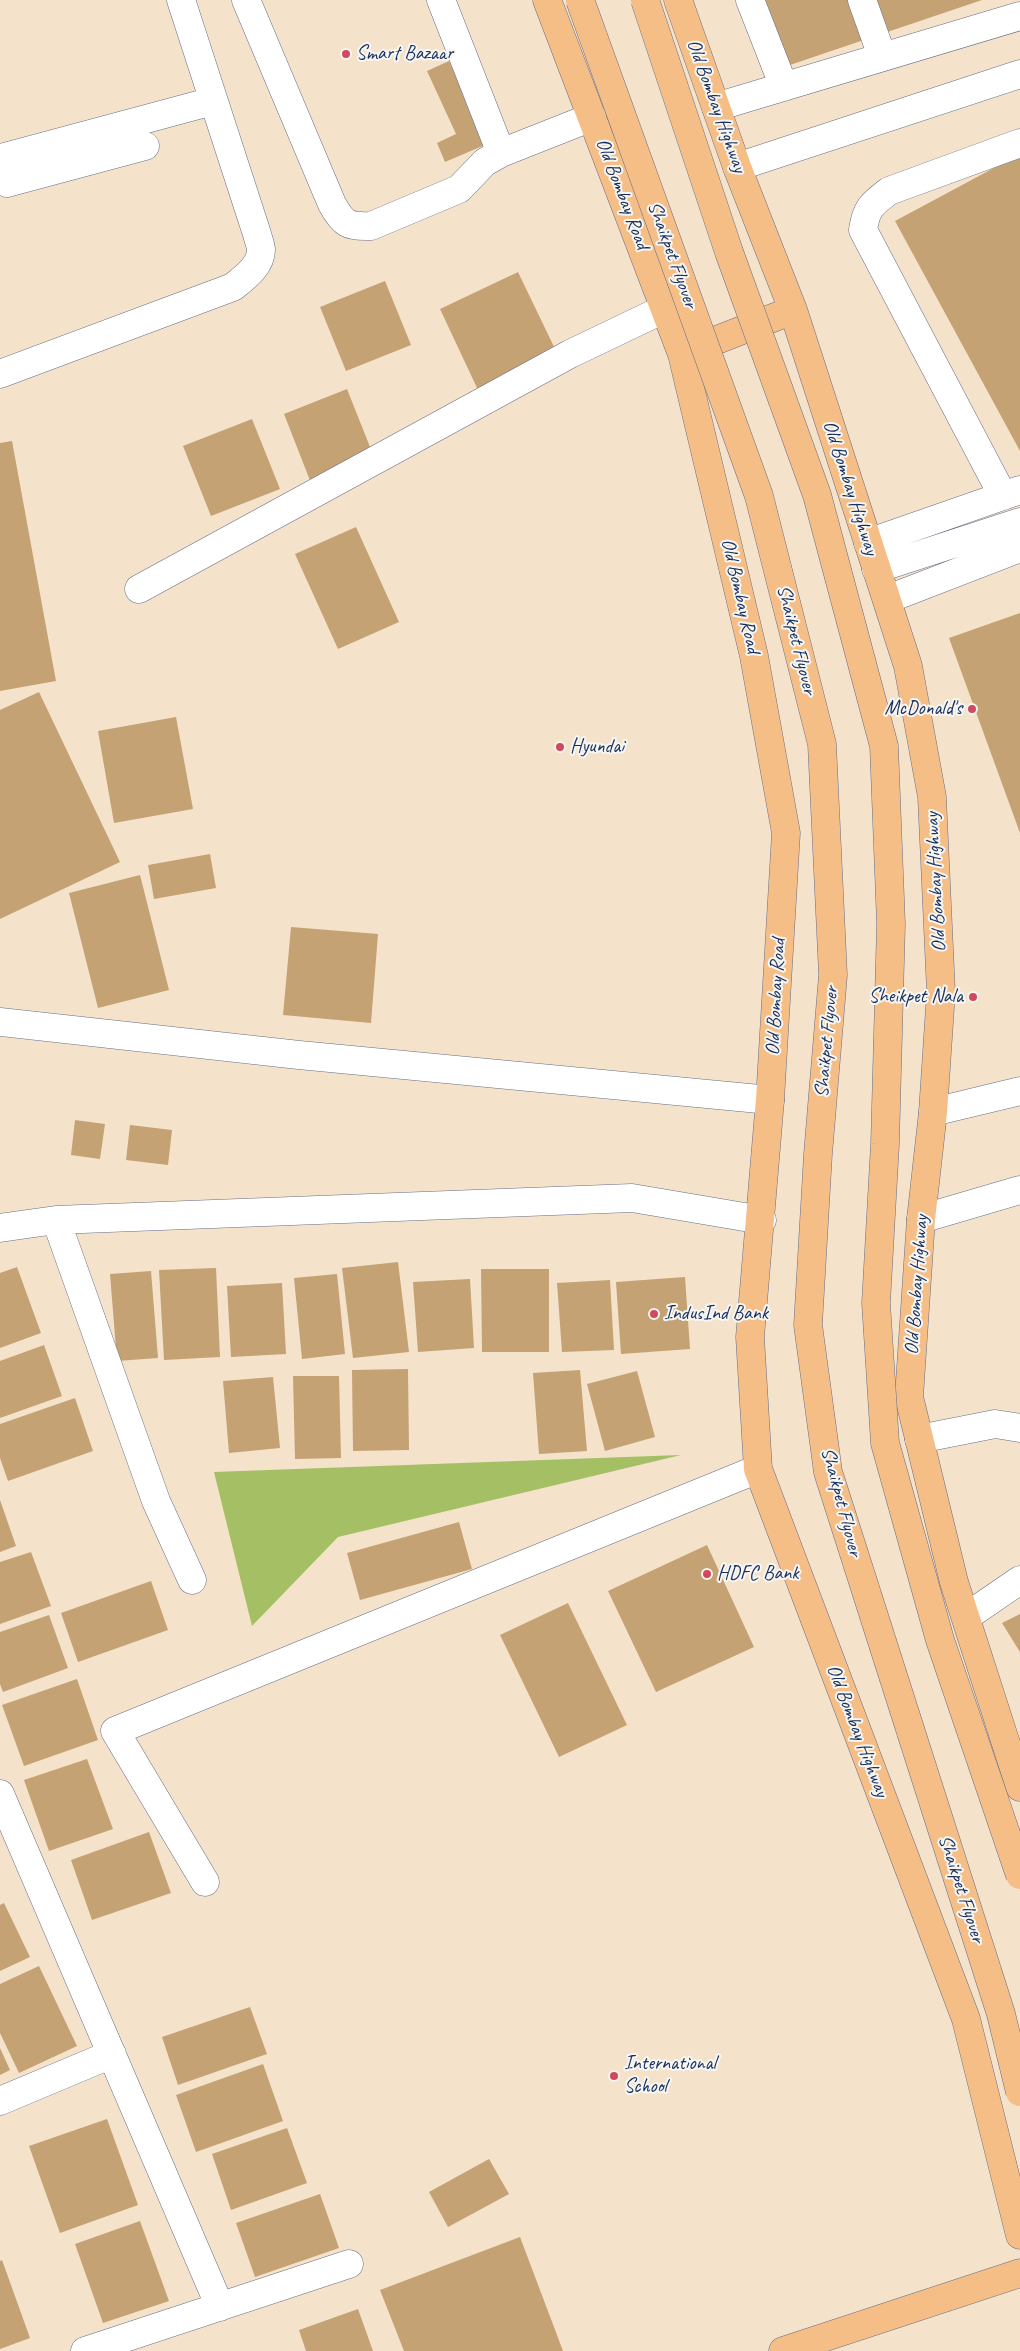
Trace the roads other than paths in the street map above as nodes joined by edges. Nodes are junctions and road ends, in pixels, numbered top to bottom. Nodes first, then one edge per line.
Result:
1 (181, 0) edge
2 (246, 0) edge
3 (441, 0) edge
4 (547, 0) edge
5 (580, 0) edge
6 (645, 0) edge
7 (678, 0) edge
8 (750, 0) edge
9 (862, 0) edge
10 (1020, 16) edge
11 (882, 56) junction
12 (1020, 74) edge
13 (784, 87) junction
14 (213, 101) junction
15 (716, 106) junction
16 (592, 117) junction
17 (1020, 143) edge
18 (145, 146) dead end
19 (501, 153) junction
20 (737, 167) junction
21 (2, 170) edge
22 (666, 308) junction
23 (793, 310) junction
24 (682, 354) junction
25 (0, 374) edge
26 (1012, 493) edge
27 (1020, 522) edge
28 (868, 543) junction
29 (1020, 548) edge
30 (876, 569) junction
31 (139, 589) dead end
32 (888, 599) junction
33 (0, 1022) edge
34 (1020, 1091) edge
35 (770, 1100) junction
36 (932, 1112) junction
37 (1020, 1190) edge
38 (921, 1218) junction
39 (56, 1220) junction
40 (762, 1220) junction
41 (0, 1228) edge
42 (1020, 1428) edge
43 (919, 1439) junction
44 (758, 1469) junction
45 (192, 1580) dead end
46 (1020, 1580) edge
47 (966, 1617) junction
48 (1020, 1787) edge
49 (0, 1794) edge
50 (1020, 1875) edge
51 (205, 1882) dead end
52 (112, 2054) junction
53 (1020, 2092) edge
54 (0, 2101) edge
55 (1020, 2235) edge
56 (349, 2264) dead end
57 (1020, 2273) edge
58 (220, 2307) junction
59 (84, 2351) edge
60 (783, 2351) edge

1 - 14 street
2 - 19 street
3 - 19 street
4 - 16 main road, Old Bombay Road
5 - 53 main road, Shaikpet Flyover, bridge
6 - 50 main road, bridge
7 - 15 main road, Old Bombay Highway
8 - 13 street
9 - 11 street
10 - 11 street
11 - 13 street
12 - 20 street
13 - 15 street
14 - 21 street
14 - 25 street
15 - 20 main road, Old Bombay Highway
16 - 19 street
16 - 22 main road, Old Bombay Road
17 - 26 street
18 - 21 street
20 - 23 main road, Old Bombay Highway
22 - 24 main road, Old Bombay Road
22 - 31 street
23 - 24 main road
23 - 28 main road, Old Bombay Highway
24 - 35 main road, Old Bombay Road
26 - 28 street
27 - 30 street
28 - 30 main road, Old Bombay Highway
29 - 32 street
30 - 32 main road, Old Bombay Highway
32 - 36 main road, Old Bombay Highway
33 - 35 street
34 - 36 street
35 - 40 main road, Old Bombay Road
36 - 38 main road, Old Bombay Highway
37 - 38 street
38 - 43 main road, Old Bombay Highway
39 - 40 street
39 - 41 street
39 - 45 street
40 - 44 main road, Old Bombay Highway
42 - 43 street
43 - 47 main road, Old Bombay Highway
44 - 51 street
44 - 55 main road, Old Bombay Highway
46 - 47 street
47 - 48 main road, Old Bombay Highway
49 - 52 street
52 - 54 street
52 - 58 street
56 - 58 street
57 - 60 main road
58 - 59 street

